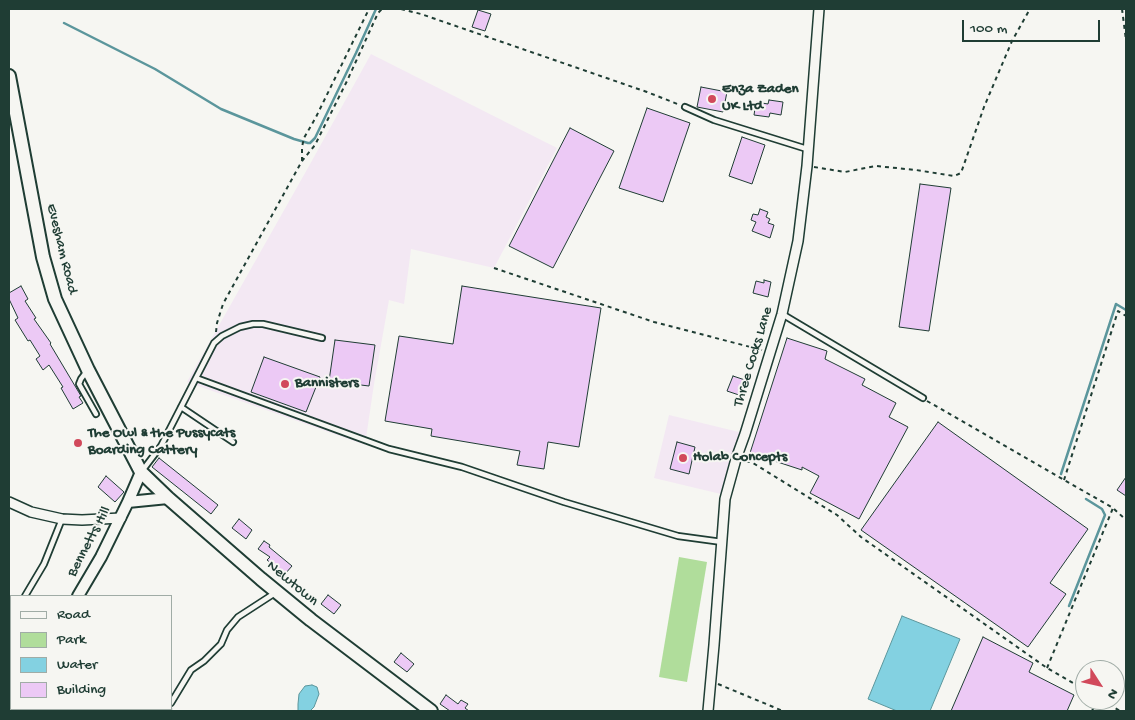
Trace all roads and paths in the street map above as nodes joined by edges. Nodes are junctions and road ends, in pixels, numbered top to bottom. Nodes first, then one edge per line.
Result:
1 (369, 9) edge
2 (382, 9) edge
3 (401, 9) edge
4 (819, 9) edge
5 (1030, 9) edge
6 (1122, 9) edge
7 (1126, 40) edge
8 (9, 76) edge
9 (685, 107) joint
10 (807, 149) junction
11 (302, 161) junction
12 (806, 166) junction
13 (494, 268) dead end
14 (782, 314) junction
15 (1126, 316) edge
16 (322, 338) dead end
17 (214, 343) junction
18 (771, 352) junction
19 (88, 370) junction
20 (196, 378) junction
21 (923, 398) joint
22 (181, 407) junction
23 (96, 414) dead end
24 (233, 442) dead end
25 (736, 459) junction
26 (141, 472) junction
27 (1064, 480) junction
28 (168, 498) junction
29 (9, 502) edge
30 (128, 502) junction
31 (1113, 508) junction
32 (62, 518) junction
33 (121, 518) junction
34 (1126, 520) edge
35 (722, 542) junction
36 (276, 592) junction
37 (26, 595) edge
38 (79, 595) edge
39 (1047, 668) junction
40 (711, 681) junction
41 (1075, 684) edge
42 (172, 701) edge
43 (431, 711) edge
44 (708, 711) edge
45 (783, 711) edge

1 - 11 path
2 - 11 path
3 - 9 path
4 - 10 street, Three Cocks Lane
5 - 12 path
6 - 7 path
8 - 19 main road, Evesham Road
9 - 10 lane
10 - 12 street, Three Cocks Lane
11 - 17 path
12 - 14 street, Three Cocks Lane
13 - 18 path
14 - 18 street, Three Cocks Lane
14 - 21 lane
15 - 27 path
16 - 17 lane
17 - 20 lane
18 - 25 street, Three Cocks Lane
19 - 23 lane
19 - 26 main road, Evesham Road
20 - 22 lane
20 - 35 lane
21 - 27 path
22 - 24 lane
22 - 26 lane
25 - 35 street, Three Cocks Lane
25 - 39 path
26 - 28 main road, Newtown
26 - 30 street, Bennetts Hill
27 - 31 path
28 - 30 street, Bennetts Hill
28 - 36 main road, Newtown
29 - 32 street
30 - 33 street, Bennetts Hill
31 - 34 path
31 - 39 path
32 - 33 street
32 - 37 lane
33 - 38 street, Bennetts Hill
35 - 40 street, Three Cocks Lane
36 - 42 lane
36 - 43 main road, Newtown
39 - 41 path
40 - 44 street, Three Cocks Lane
40 - 45 path

